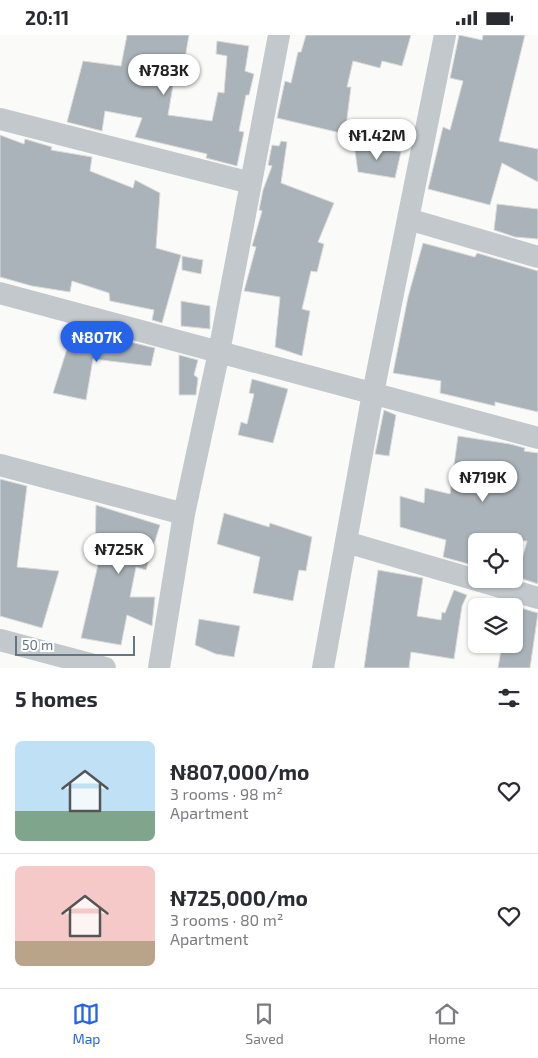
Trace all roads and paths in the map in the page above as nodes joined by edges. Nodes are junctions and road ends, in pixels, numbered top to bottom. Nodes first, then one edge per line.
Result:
1 (279, 35) edge
2 (444, 35) edge
3 (0, 119) edge
4 (251, 183) junction
5 (408, 219) junction
6 (538, 257) edge
7 (0, 293) edge
8 (219, 352) junction
9 (373, 393) junction
10 (538, 438) edge
11 (0, 465) edge
12 (184, 514) junction
13 (346, 542) junction
14 (538, 598) edge
15 (0, 640) edge
16 (104, 668) edge
17 (159, 668) edge
18 (323, 668) edge

1 - 4 street
2 - 5 street
3 - 4 street
4 - 8 street
5 - 6 street
5 - 9 street
7 - 8 street
8 - 9 street
8 - 12 street
9 - 10 street
9 - 13 street
11 - 12 street
12 - 17 street
13 - 14 street
13 - 18 street
15 - 16 street

